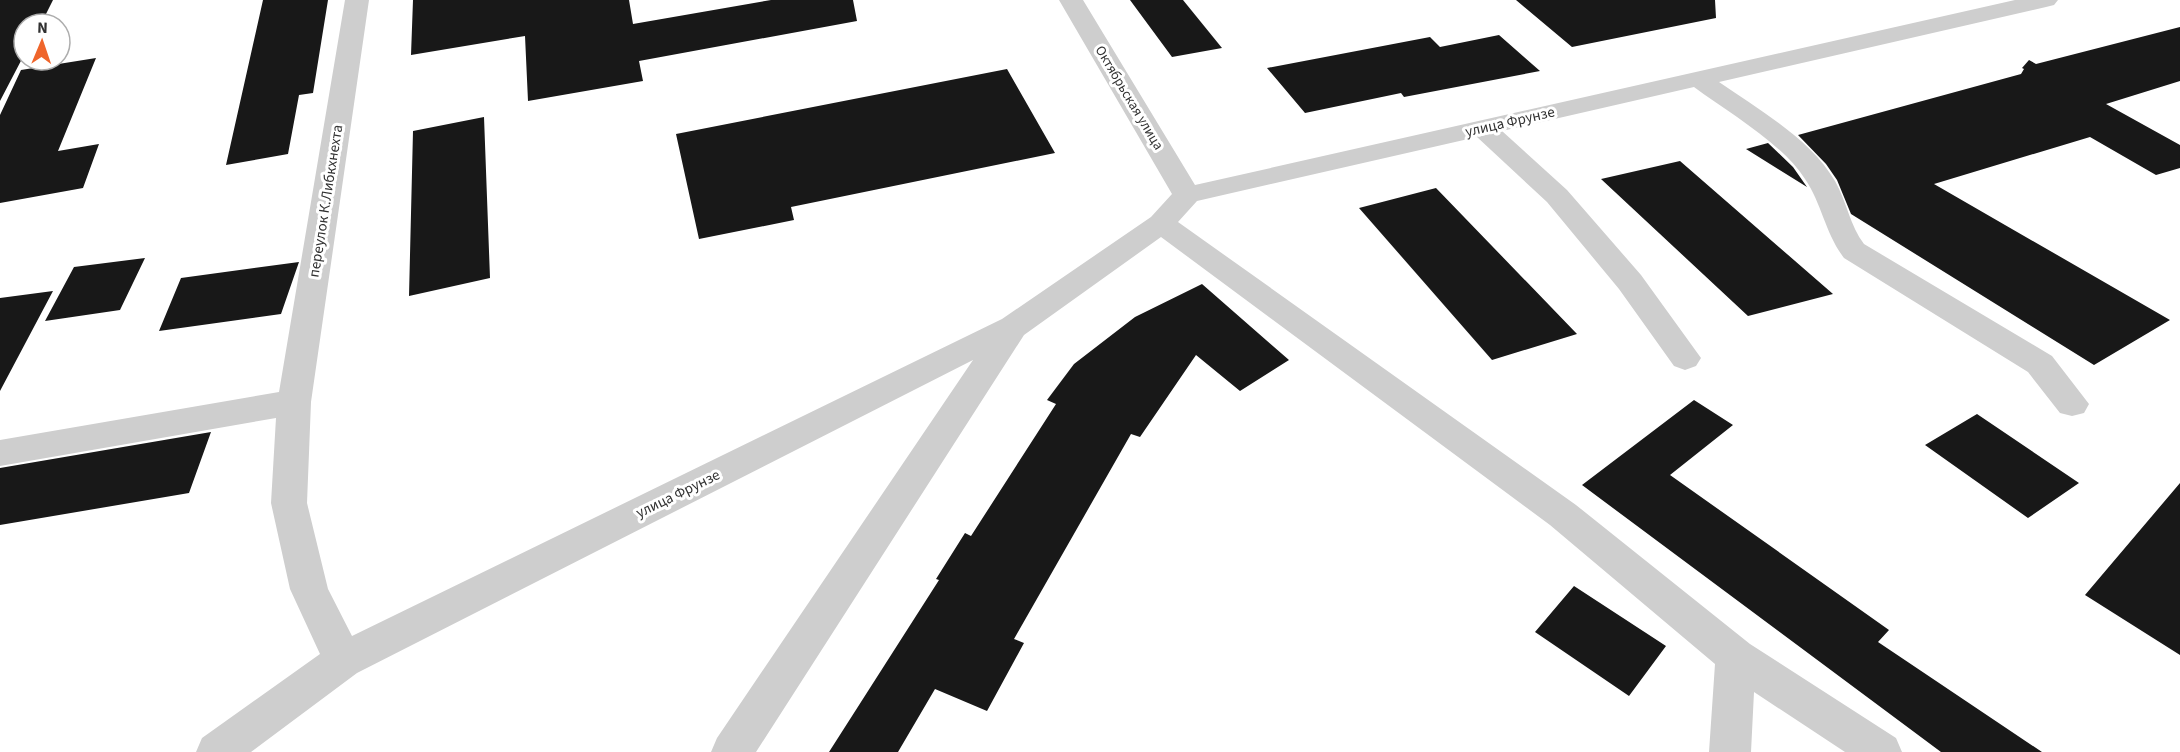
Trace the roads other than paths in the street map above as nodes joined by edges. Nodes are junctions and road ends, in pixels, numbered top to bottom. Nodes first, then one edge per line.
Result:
1 (357, 0) edge
2 (1071, 0) edge
3 (2046, 0) edge
4 (1699, 79) junction
5 (1483, 128) junction
6 (1187, 195) junction
7 (1161, 223) junction
8 (1013, 327) junction
9 (1685, 358) dead end
10 (294, 402) junction
11 (2072, 404) dead end
12 (0, 453) edge
13 (1736, 657) junction
14 (343, 660) junction
15 (217, 752) edge
16 (732, 752) edge
17 (1730, 752) edge
18 (1881, 752) edge

1 - 10 street, переулок К.Либкхнехта
2 - 6 street, Октябрьская улица
3 - 4 street, улица Фрунзе
4 - 5 street, улица Фрунзе
4 - 11 street
5 - 6 street, улица Фрунзе
5 - 9 street
6 - 7 street, улица Фрунзе
7 - 8 street, улица Фрунзе
7 - 13 street
8 - 14 street, улица Фрунзе
8 - 16 street, улица Фрунзе
10 - 12 street
10 - 14 street, переулок К.Либкхнехта
13 - 17 street
13 - 18 street
14 - 15 street, улица Фрунзе

